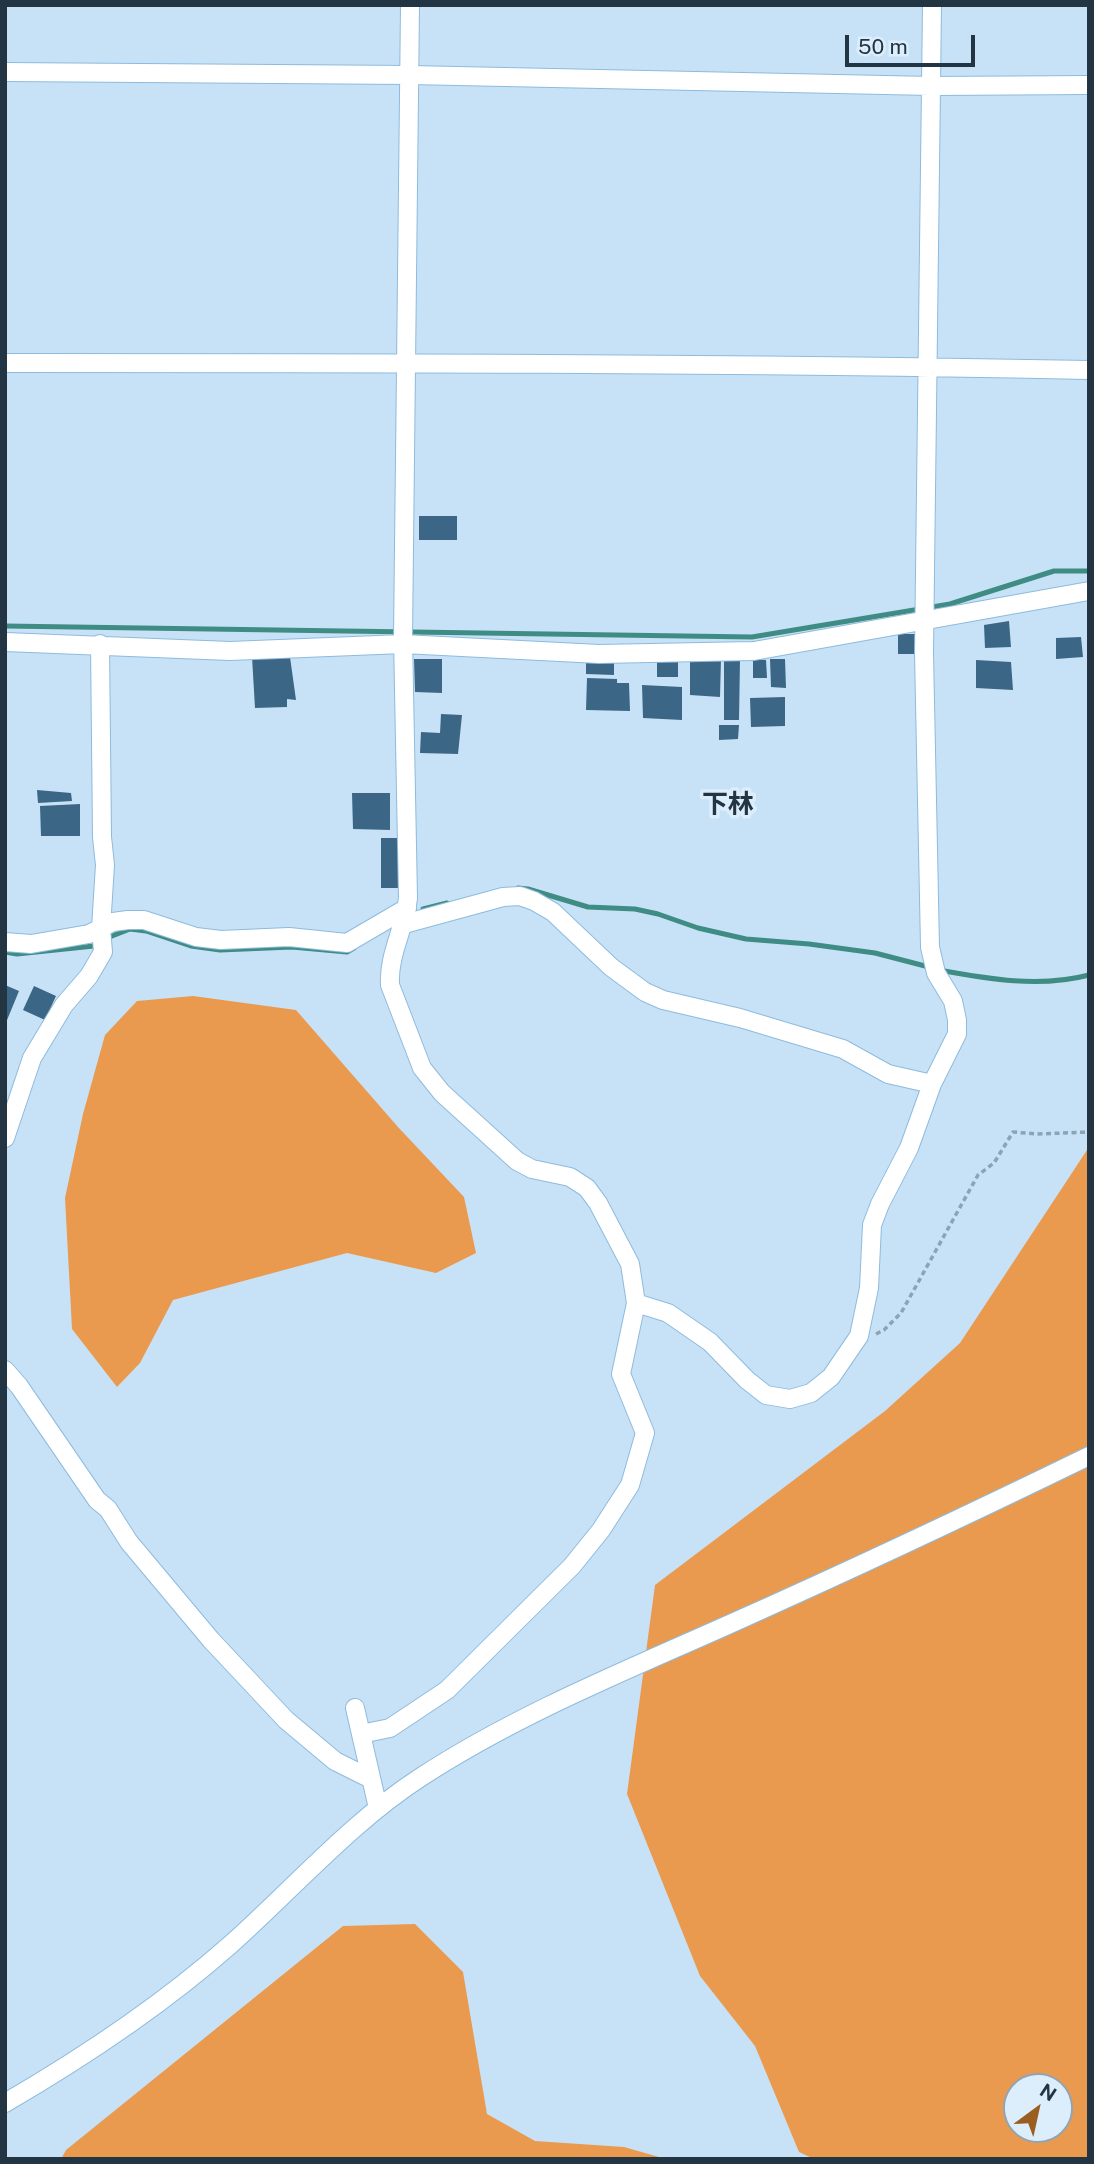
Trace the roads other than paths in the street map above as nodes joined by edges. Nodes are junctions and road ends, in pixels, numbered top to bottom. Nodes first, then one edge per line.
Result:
1 (410, 5) edge
2 (932, 5) edge
3 (5, 72) edge
4 (410, 75) junction
5 (1089, 85) edge
6 (932, 86) junction
7 (5, 363) edge
8 (407, 363) junction
9 (929, 367) junction
10 (1089, 370) edge
11 (1089, 591) edge
12 (925, 612) junction
13 (403, 635) junction
14 (5, 642) edge
15 (100, 645) junction
16 (405, 916) junction
17 (102, 937) junction
18 (5, 942) edge
19 (932, 1084) junction
20 (5, 1138) edge
21 (636, 1303) junction
22 (5, 1370) edge
23 (1089, 1456) edge
24 (355, 1708) dead end
25 (361, 1734) junction
26 (371, 1779) junction
27 (378, 1808) junction
28 (5, 2103) edge

1 - 4 street
2 - 6 street
3 - 4 street
4 - 6 street
4 - 8 street
5 - 6 street
6 - 9 street
7 - 8 street
8 - 9 street
8 - 13 street
9 - 10 street
9 - 12 street
11 - 12 street
12 - 13 street
12 - 19 street
13 - 15 street
13 - 16 street
14 - 15 street
15 - 17 street
16 - 17 street
16 - 19 street
16 - 21 street
17 - 18 street
17 - 20 street
19 - 21 street
21 - 25 street
22 - 26 street
23 - 27 street
24 - 25 street
25 - 26 street
26 - 27 street
27 - 28 street

